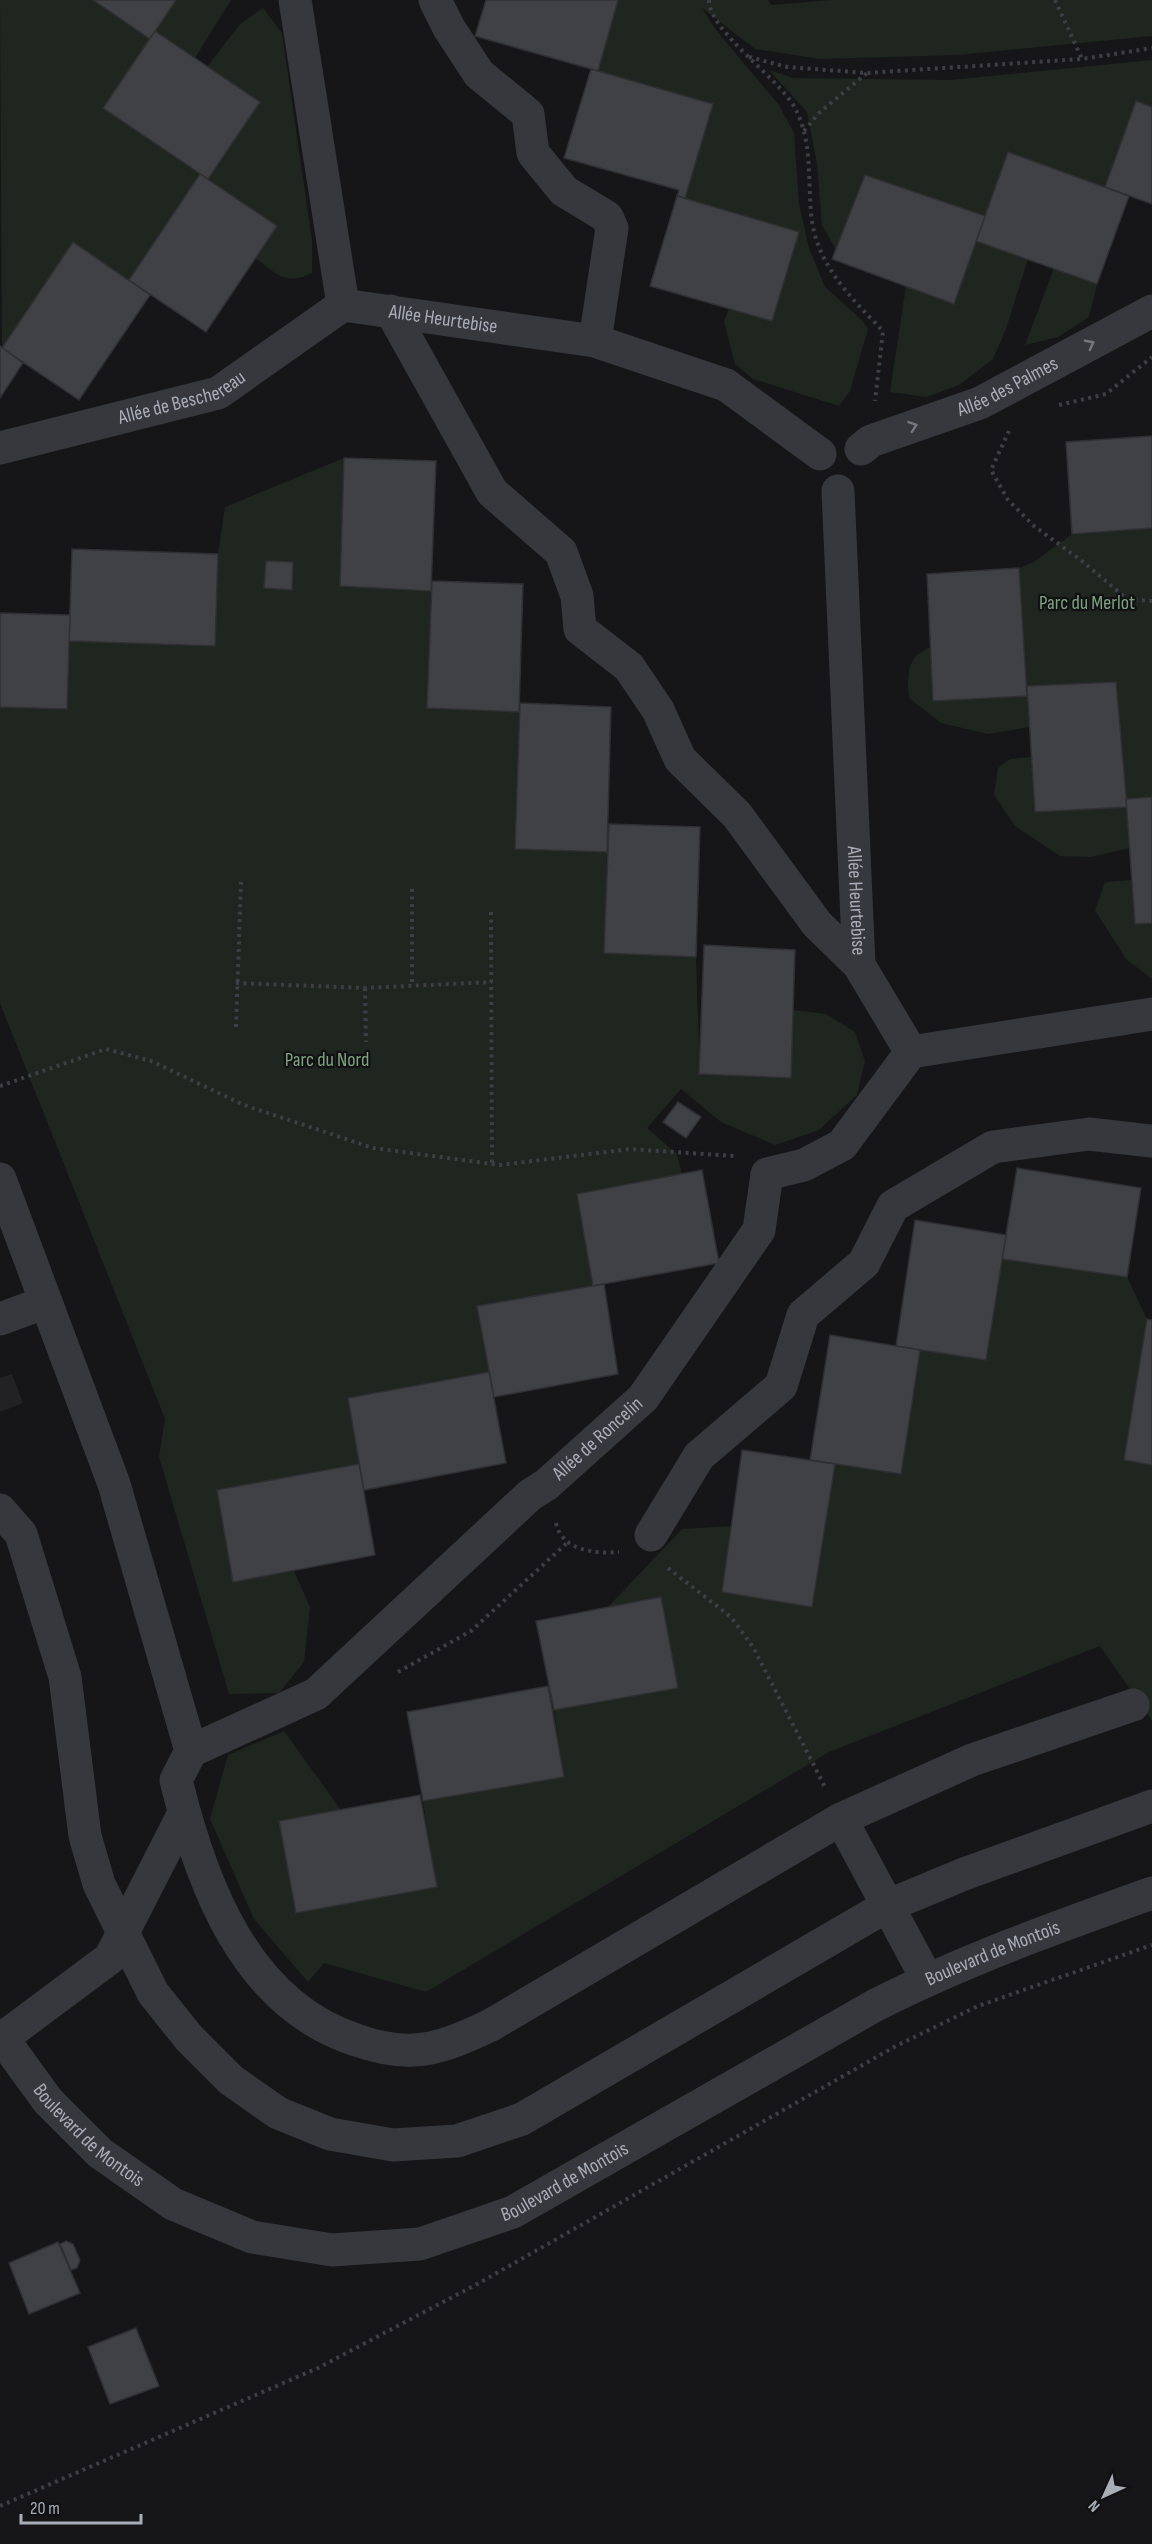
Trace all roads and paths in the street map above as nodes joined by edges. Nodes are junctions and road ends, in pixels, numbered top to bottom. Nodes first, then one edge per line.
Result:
1 (295, 0) edge
2 (435, 0) edge
3 (709, 0) edge
4 (1055, 0) edge
5 (1152, 48) edge
6 (749, 57) junction
7 (1082, 59) junction
8 (867, 73) junction
9 (804, 131) junction
10 (343, 305) junction
11 (390, 311) junction
12 (1152, 311) edge
13 (595, 341) junction
14 (1013, 424) dead end
15 (866, 445) junction
16 (0, 448) edge
17 (820, 454) junction
18 (838, 491) junction
19 (1152, 601) edge
20 (241, 882) dead end
21 (412, 889) dead end
22 (491, 912) dead end
23 (859, 965) junction
24 (492, 982) junction
25 (236, 984) junction
26 (412, 986) junction
27 (365, 988) junction
28 (1152, 1014) edge
29 (236, 1027) dead end
30 (366, 1042) dead end
31 (911, 1052) junction
32 (0, 1086) edge
33 (1152, 1141) edge
34 (492, 1164) junction
35 (767, 1174) junction
36 (0, 1179) edge
37 (46, 1302) junction
38 (0, 1319) edge
39 (546, 1485) junction
40 (0, 1510) edge
41 (651, 1535) junction
42 (568, 1542) junction
43 (390, 1677) dead end
44 (1133, 1705) dead end
45 (191, 1750) junction
46 (1152, 1806) edge
47 (184, 1812) junction
48 (841, 1819) junction
49 (1152, 1893) edge
50 (887, 1906) junction
51 (122, 1934) junction
52 (1152, 1945) edge
53 (927, 1979) junction
54 (1, 2038) edge
55 (0, 2506) edge

1 - 10 street
2 - 13 street
3 - 6 path
4 - 7 path
5 - 7 path
6 - 8 path
6 - 9 path
7 - 8 path
8 - 9 path
9 - 15 path
10 - 11 street, Allée Heurtebise
10 - 16 street, Allée de Beschereau
11 - 13 street, Allée Heurtebise
11 - 23 street
15 -> 12 street, Allée des Palmes
13 - 17 street, Allée Heurtebise
14 - 19 path
15 - 17 street
15 - 18 street
17 - 18 street
18 - 23 street, Allée Heurtebise
20 - 25 path
21 - 26 path
22 - 24 path
23 - 31 street, Allée Heurtebise
24 - 26 path
24 - 34 path
25 - 27 path
25 - 29 path
26 - 27 path
27 - 30 path
28 - 31 street
31 - 35 street
32 - 34 path
33 - 41 street
34 - 35 path
35 - 39 street, Allée de Roncelin
36 - 37 street
37 - 38 street
37 - 45 street
39 - 42 path
39 - 45 street, Allée de Roncelin
40 - 51 street
41 - 42 path
41 - 48 path
42 - 43 path
44 - 48 street
45 - 47 street
46 - 50 street
47 - 48 street
47 - 51 street
48 - 50 street
49 - 53 street, Boulevard de Montois
50 - 51 street
50 - 53 street
51 - 54 street
52 - 55 path
53 - 54 street, Boulevard de Montois

